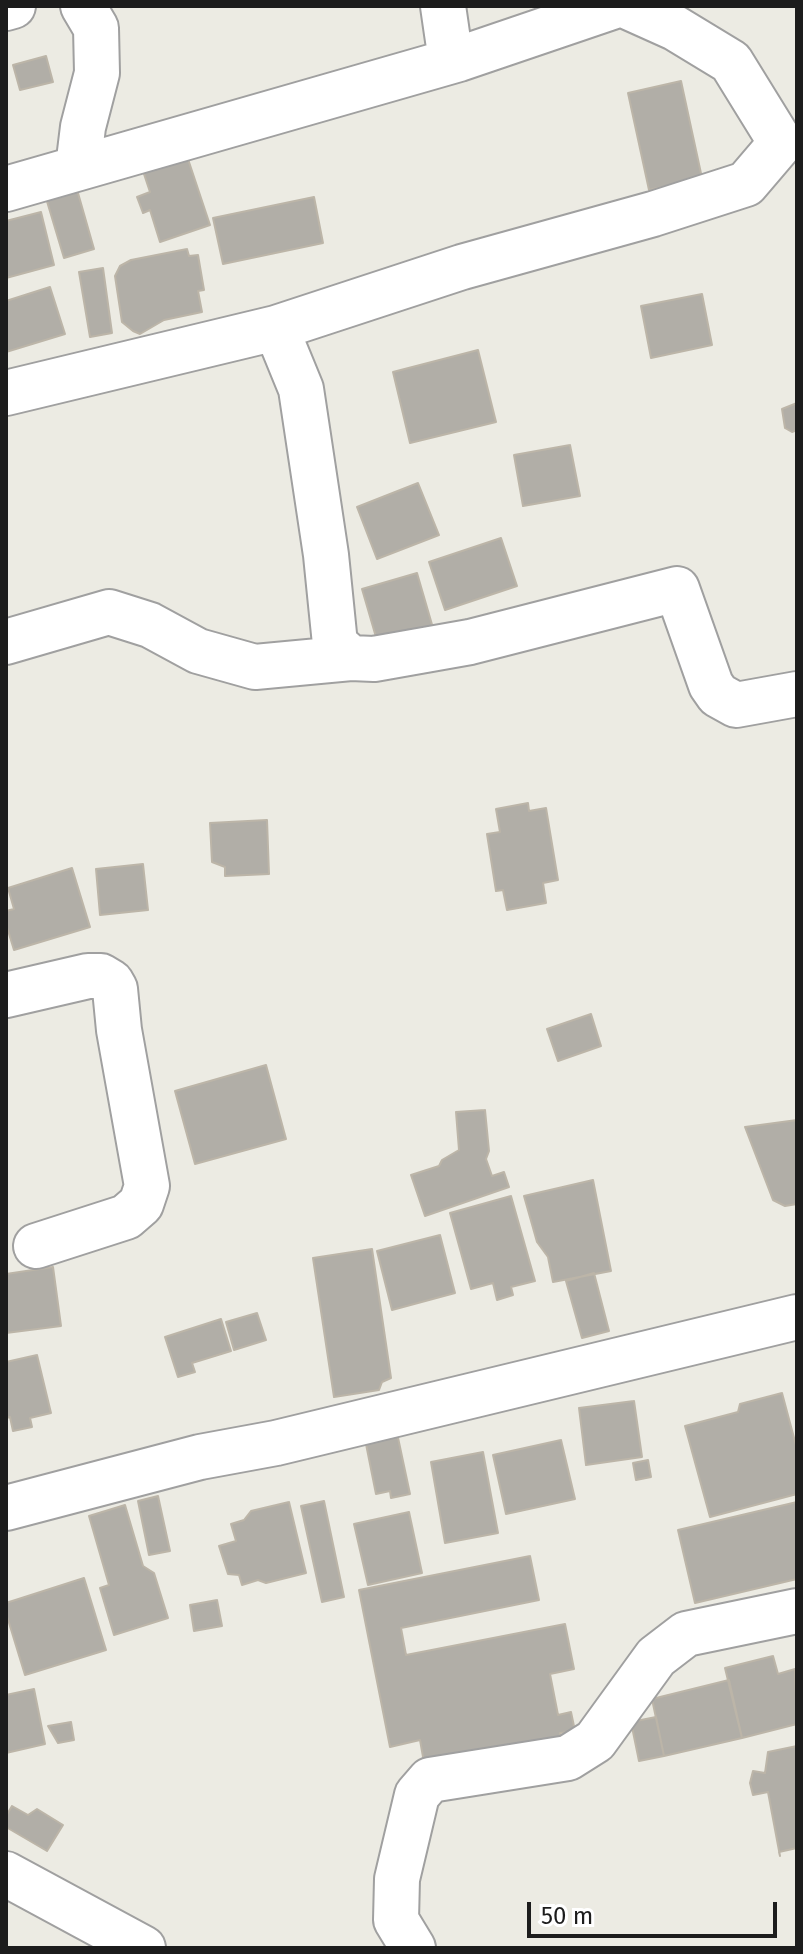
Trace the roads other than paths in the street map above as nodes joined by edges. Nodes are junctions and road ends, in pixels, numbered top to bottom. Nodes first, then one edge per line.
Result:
1 (13, 6) edge
2 (83, 6) edge
3 (443, 6) edge
4 (615, 6) edge
5 (626, 6) edge
6 (6, 8) edge
7 (451, 61) junction
8 (789, 130) edge
9 (78, 168) junction
10 (6, 189) edge
11 (276, 328) junction
12 (6, 393) edge
13 (6, 642) edge
14 (351, 658) junction
15 (797, 694) edge
16 (6, 995) edge
17 (36, 1246) dead end
18 (797, 1317) edge
19 (6, 1508) edge
20 (797, 1611) edge
21 (6, 1874) edge
22 (143, 1948) edge
23 (413, 1948) edge

1 - 6 street
2 - 9 street
3 - 7 street
4 - 7 street
5 - 8 street
7 - 9 street
8 - 11 street
9 - 10 street
11 - 12 street
11 - 14 street
13 - 14 street
14 - 15 street
16 - 17 street
18 - 19 street
20 - 23 street
21 - 22 street

